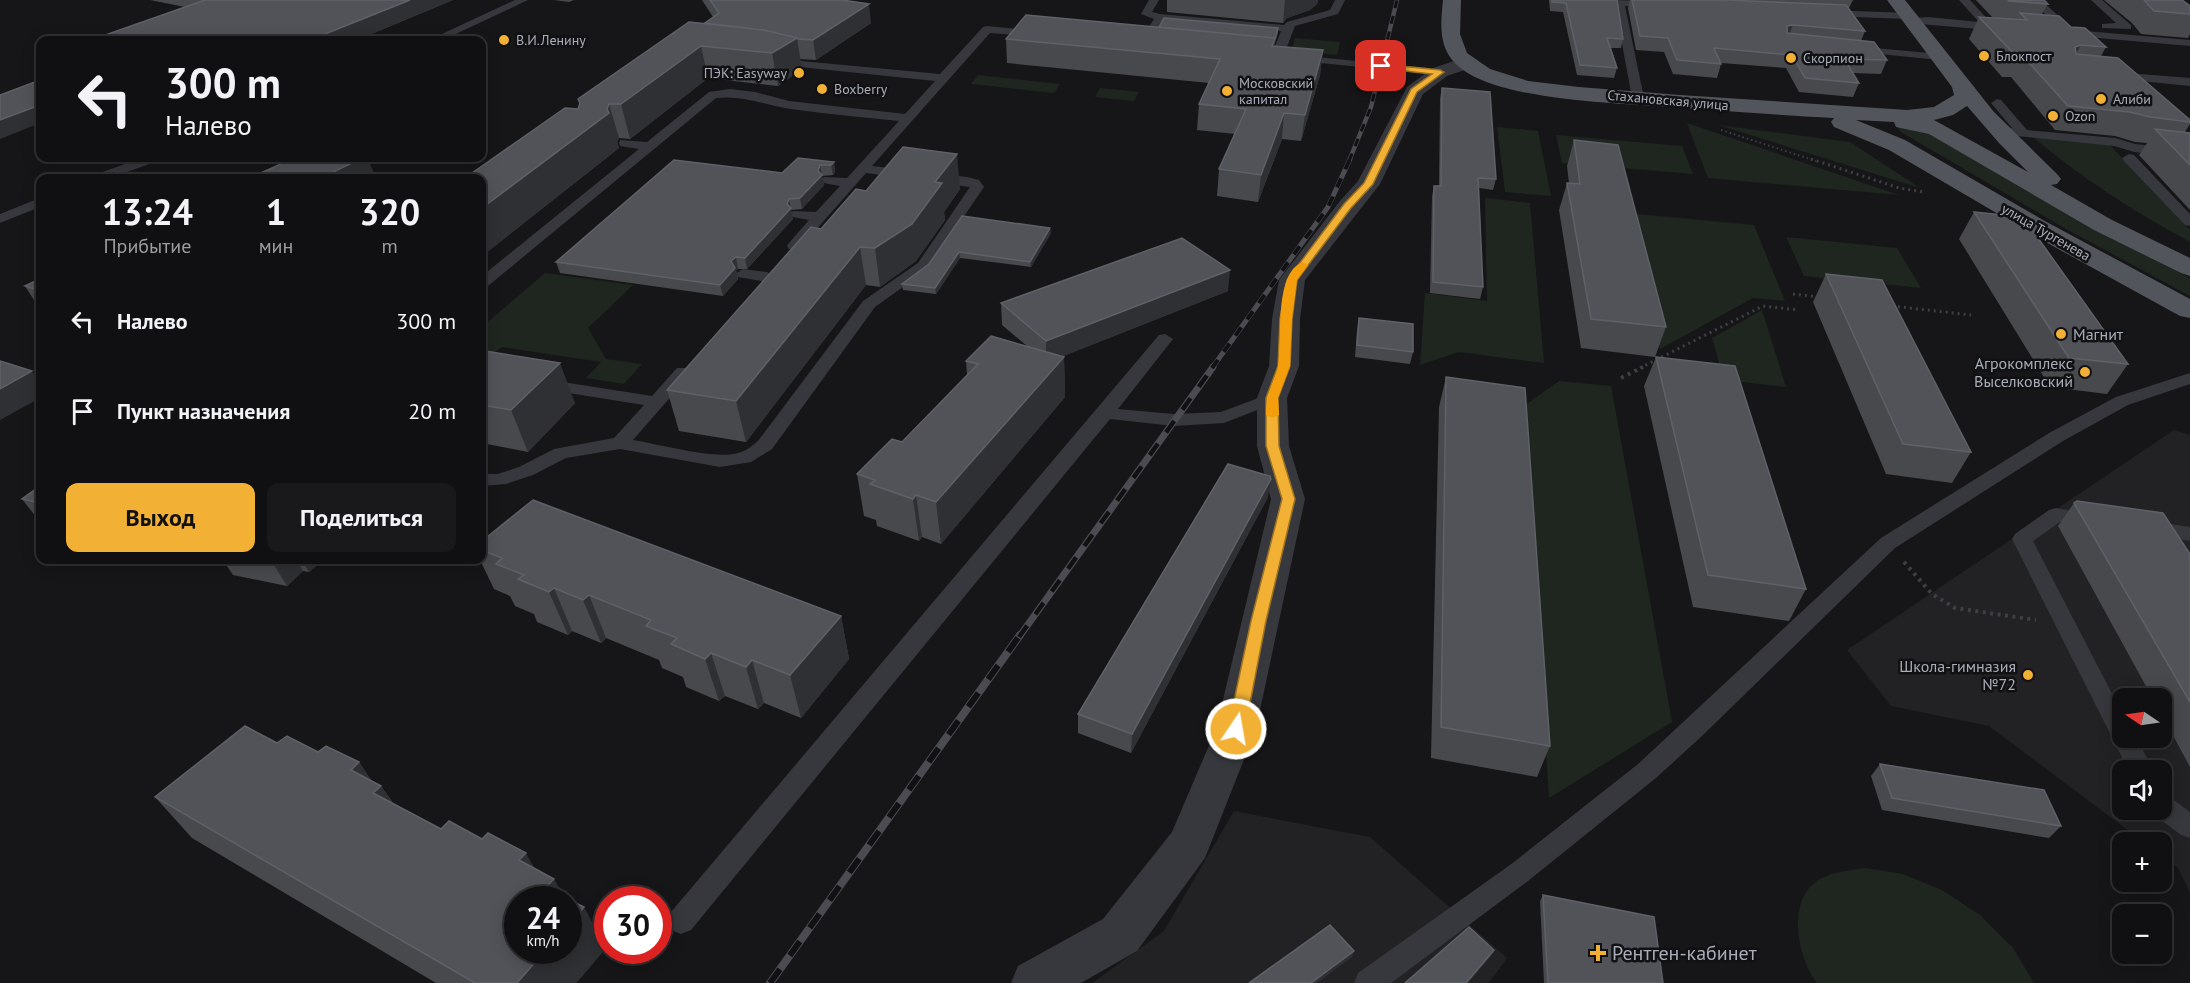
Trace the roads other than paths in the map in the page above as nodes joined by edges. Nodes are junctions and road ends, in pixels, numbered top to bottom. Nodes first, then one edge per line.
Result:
1 (523, 0) edge
2 (1154, 0) edge
3 (1340, 0) edge
4 (1452, 0) edge
5 (1663, 0) edge
6 (1896, 0) edge
7 (1964, 0) edge
8 (2035, 0) edge
9 (2096, 0) edge
10 (1620, 1) edge
11 (1818, 12) edge
12 (1160, 17) junction
13 (1911, 19) junction
14 (2059, 22) junction
15 (1989, 27) junction
16 (1287, 28) junction
17 (2013, 29) edge
18 (2048, 32) edge
19 (2071, 34) junction
20 (444, 36) edge
21 (1054, 36) edge
22 (2190, 43) edge
23 (1144, 44) edge
24 (1836, 48) edge
25 (760, 55) edge
26 (1940, 57) junction
27 (1453, 67) junction
28 (2102, 75) edge
29 (943, 78) junction
30 (2190, 82) edge
31 (1962, 87) junction
32 (1638, 98) junction
33 (1996, 103) dead end
34 (1733, 106) junction
35 (908, 118) junction
36 (2012, 132) junction
37 (625, 143) edge
38 (649, 146) junction
39 (1904, 148) junction
40 (2190, 154) edge
41 (2129, 158) dead end
42 (142, 162) edge
43 (863, 169) junction
44 (110, 174) edge
45 (829, 180) edge
46 (850, 183) junction
47 (36, 204) edge
48 (798, 214) edge
49 (820, 217) junction
50 (0, 219) edge
51 (2190, 222) edge
52 (2103, 225) junction
53 (486, 268) edge
54 (2190, 268) edge
55 (498, 269) junction
56 (774, 269) junction
57 (743, 274) edge
58 (486, 280) edge
59 (751, 295) edge
60 (2190, 310) edge
61 (1165, 339) dead end
62 (696, 358) edge
63 (2190, 378) edge
64 (529, 382) edge
65 (1272, 398) junction
66 (656, 402) junction
67 (1105, 413) junction
68 (620, 443) junction
69 (486, 480) edge
70 (2112, 523) edge
71 (2134, 526) edge
72 (2190, 534) edge
73 (2112, 715) edge
74 (2172, 814) edge
75 (2190, 827) edge
76 (681, 921) dead end
77 (1035, 983) edge
78 (1368, 983) edge

1 - 20 lane
2 - 12 lane
3 - 16 lane
4 - 27 main road
5 - 10 lane
6 - 13 main road
7 - 15 lane
8 - 14 lane
9 - 14 lane
10 - 32 lane
11 - 13 lane
12 - 16 lane
12 - 23 lane
13 - 15 lane
13 - 26 main road
14 - 19 lane
15 - 17 lane
16 - 27 lane
18 - 19 lane
19 - 22 lane
21 - 29 lane
24 - 26 lane
25 - 29 lane
26 - 31 main road
27 - 32 main road, Стахановская улица
27 - 65 street
28 - 30 lane
29 - 35 lane
31 - 34 main road, Стахановская улица
31 - 36 main road
32 - 34 main road, Стахановская улица
33 - 36 lane
34 - 39 main road, улица Тургенева
35 - 38 lane
35 - 43 lane
36 - 40 lane
36 - 52 main road
37 - 38 lane
38 - 55 lane
39 - 52 main road
39 - 60 main road, улица Тургенева
41 - 51 lane
42 - 44 lane
43 - 46 lane
43 - 68 lane
45 - 46 lane
46 - 49 lane
47 - 50 lane
48 - 49 lane
49 - 56 lane
52 - 54 main road
53 - 55 lane
55 - 58 lane
56 - 57 lane
56 - 59 lane
61 - 67 lane
62 - 66 lane
63 - 78 lane
64 - 66 lane
65 - 67 lane
65 - 77 street
66 - 68 lane
67 - 76 lane
68 - 69 lane
70 - 73 lane
71 - 72 lane
74 - 75 lane

